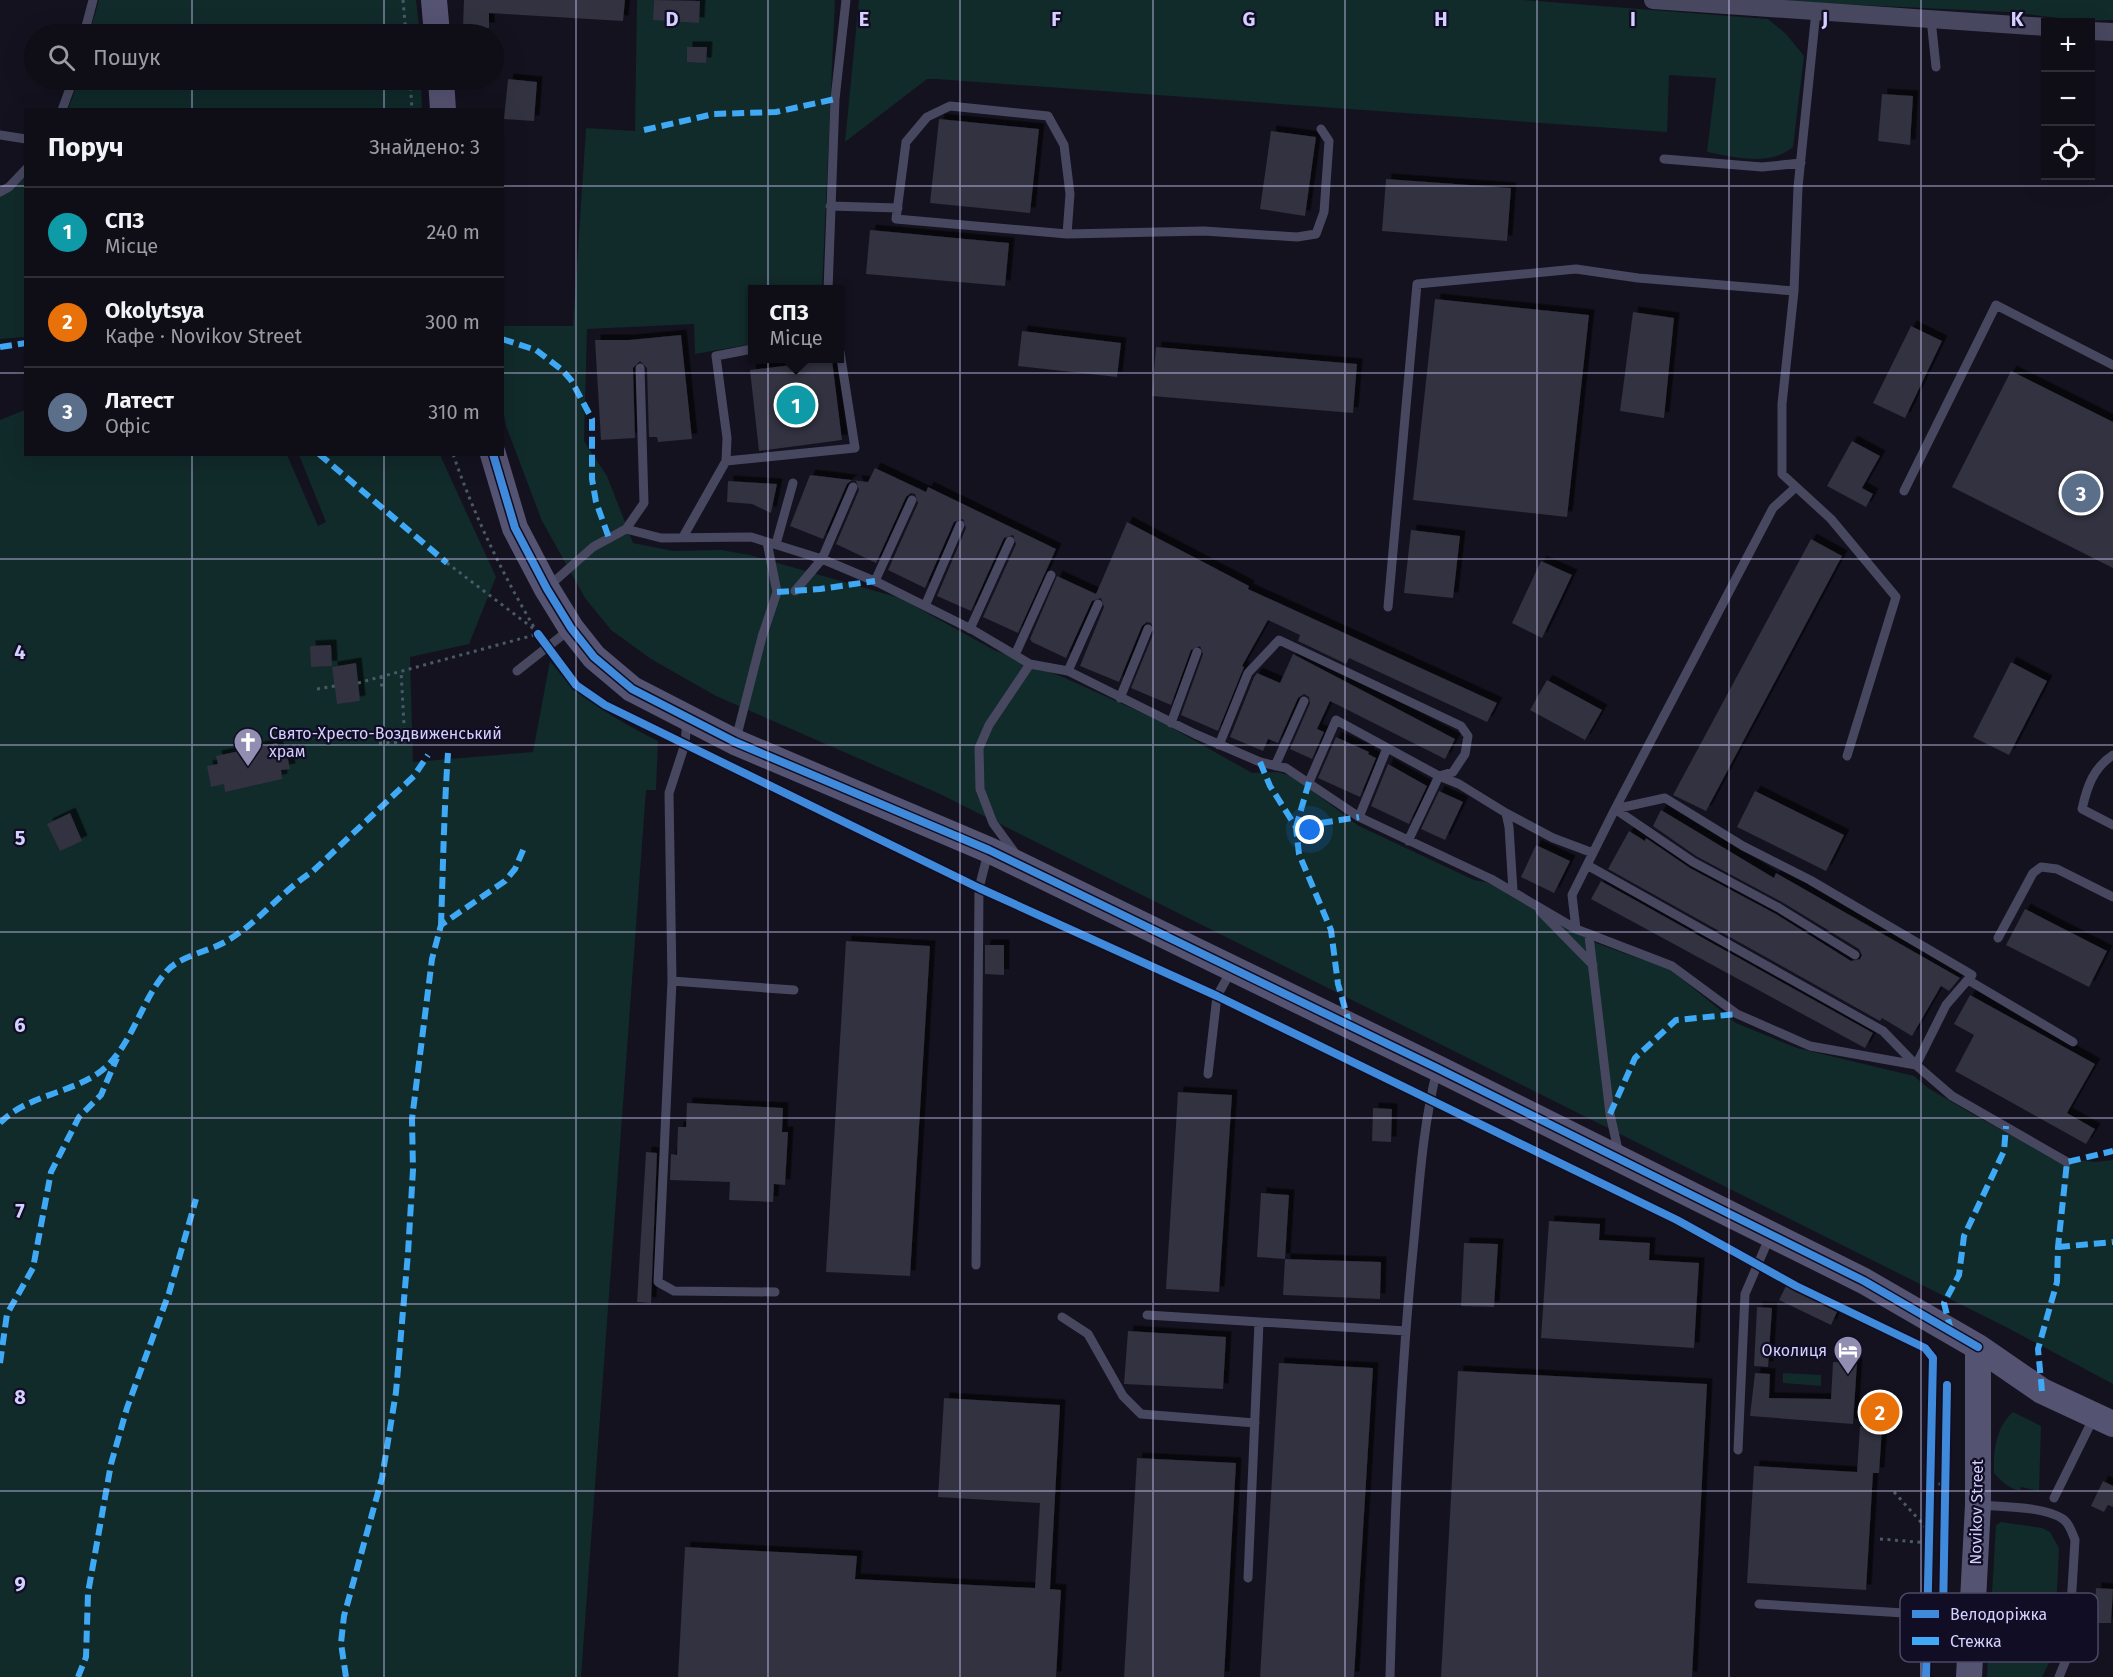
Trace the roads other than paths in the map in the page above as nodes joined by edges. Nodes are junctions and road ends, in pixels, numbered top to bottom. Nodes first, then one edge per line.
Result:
1 (93, 0) edge
2 (434, 0) edge
3 (846, 0) edge
4 (1653, 0) edge
5 (1816, 11) junction
6 (1931, 20) junction
7 (87, 24) edge
8 (436, 24) edge
9 (2041, 27) edge
10 (2095, 31) edge
11 (2113, 32) edge
12 (1936, 67) dead end
13 (69, 90) edge
14 (442, 90) edge
15 (63, 108) edge
16 (443, 108) edge
17 (1321, 129) dead end
18 (0, 135) edge
19 (24, 139) edge
20 (1664, 159) dead end
21 (1801, 163) junction
22 (24, 171) edge
23 (0, 192) edge
24 (830, 206) junction
25 (898, 208) junction
26 (1066, 234) junction
27 (828, 285) edge
28 (1794, 291) junction
29 (748, 350) edge
30 (842, 363) edge
31 (2113, 365) edge
32 (640, 368) dead end
33 (494, 456) edge
34 (726, 461) junction
35 (793, 483) dead end
36 (853, 488) dead end
37 (1796, 488) junction
38 (1904, 491) dead end
39 (912, 500) dead end
40 (960, 525) dead end
41 (626, 529) junction
42 (683, 537) junction
43 (1010, 541) dead end
44 (771, 543) junction
45 (822, 559) junction
46 (1051, 575) dead end
47 (875, 581) junction
48 (547, 589) junction
49 (795, 591) dead end
50 (1098, 604) dead end
51 (925, 606) junction
52 (1388, 607) dead end
53 (571, 628) junction
54 (970, 629) junction
55 (1148, 629) dead end
56 (1197, 652) dead end
57 (1016, 656) junction
58 (1030, 664) junction
59 (517, 671) dead end
60 (1068, 671) junction
61 (1120, 698) junction
62 (1304, 701) dead end
63 (687, 716) junction
64 (1171, 723) junction
65 (735, 742) junction
66 (1219, 745) junction
67 (1387, 748) junction
68 (2113, 755) edge
69 (1847, 756) dead end
70 (1275, 766) junction
71 (1439, 776) junction
72 (1309, 782) junction
73 (1615, 809) junction
74 (1506, 813) junction
75 (1359, 817) junction
76 (2113, 825) edge
77 (1408, 841) junction
78 (989, 850) junction
79 (1593, 853) junction
80 (1587, 865) junction
81 (1023, 867) junction
82 (1513, 891) junction
83 (2113, 897) edge
84 (1530, 901) junction
85 (1576, 929) junction
86 (1590, 936) junction
87 (1998, 938) dead end
88 (1855, 955) dead end
89 (1593, 965) junction
90 (1232, 969) junction
91 (1968, 980) junction
92 (672, 981) junction
93 (794, 990) dead end
94 (2073, 1042) dead end
95 (1916, 1065) junction
96 (1437, 1068) junction
97 (1208, 1074) dead end
98 (1620, 1161) junction
99 (2067, 1162) dead end
100 (1770, 1235) junction
101 (976, 1264) dead end
102 (775, 1292) dead end
103 (1147, 1315) dead end
104 (1062, 1317) dead end
105 (1259, 1322) junction
106 (1406, 1331) junction
107 (1978, 1347) junction
108 (2104, 1420) edge
109 (1255, 1423) junction
110 (1738, 1450) dead end
111 (2054, 1498) dead end
112 (1978, 1505) junction
113 (1248, 1578) dead end
114 (1973, 1593) edge
115 (2072, 1593) edge
116 (1759, 1604) dead end
117 (1900, 1612) edge
118 (1970, 1662) edge
119 (2065, 1662) edge
120 (1390, 1677) edge
121 (1969, 1677) edge
122 (2058, 1677) edge

1 - 7 lane
2 - 8 street
3 - 24 lane
4 - 5 street
5 - 6 street
5 - 21 lane
6 - 9 street
6 - 12 lane
10 - 11 street
13 - 15 lane
14 - 16 street
17 - 26 lane
18 - 19 lane
20 - 21 lane
21 - 28 lane
22 - 23 lane
24 - 25 lane
24 - 27 lane
25 - 26 lane
25 - 26 lane
28 - 37 lane
28 - 52 lane
29 - 34 lane
30 - 34 lane
31 - 38 lane
32 - 41 lane
33 - 48 street
34 - 42 lane
35 - 44 lane
36 - 45 lane
37 - 69 lane
37 - 73 lane
39 - 47 lane
40 - 51 lane
41 - 42 lane
41 - 48 lane
42 - 44 lane
43 - 54 lane
44 - 45 lane
44 - 65 lane
45 - 47 lane
45 - 49 lane
46 - 57 lane
47 - 51 lane
48 - 53 street
50 - 60 lane
51 - 54 lane
53 - 59 lane
53 - 63 street
54 - 57 lane
55 - 61 lane
56 - 64 lane
57 - 58 lane
58 - 60 lane
58 - 81 lane
60 - 61 lane
61 - 64 lane
62 - 70 lane
63 - 65 street
63 - 92 lane
64 - 66 lane
65 - 78 street
66 - 70 lane
66 - 71 lane
67 - 71 lane
67 - 72 lane
67 - 75 lane
68 - 76 lane
70 - 72 lane
71 - 74 lane
71 - 77 lane
72 - 75 lane
73 - 79 lane
73 - 88 lane
73 - 91 lane
74 - 79 lane
74 - 82 lane
75 - 77 lane
77 - 82 lane
78 - 81 street
78 - 101 lane
79 - 80 lane
80 - 85 lane
80 - 95 lane
81 - 90 street
82 - 84 lane
83 - 87 lane
84 - 85 lane
84 - 89 lane
85 - 86 lane
86 - 89 lane
86 - 95 lane
89 - 98 lane
90 - 96 street
90 - 97 lane
91 - 94 lane
91 - 95 lane
92 - 93 lane
92 - 102 lane
95 - 99 lane
96 - 98 street
96 - 106 lane
98 - 100 street
100 - 107 street
100 - 110 lane
103 - 105 lane
104 - 109 lane
105 - 106 lane
105 - 109 lane
106 - 120 lane
107 - 108 street
107 - 112 street, Novikov Street
108 - 111 lane
109 - 113 lane
112 - 114 street, Novikov Street
112 - 115 lane
116 - 117 lane
118 - 121 street, Novikov Street
119 - 122 lane

